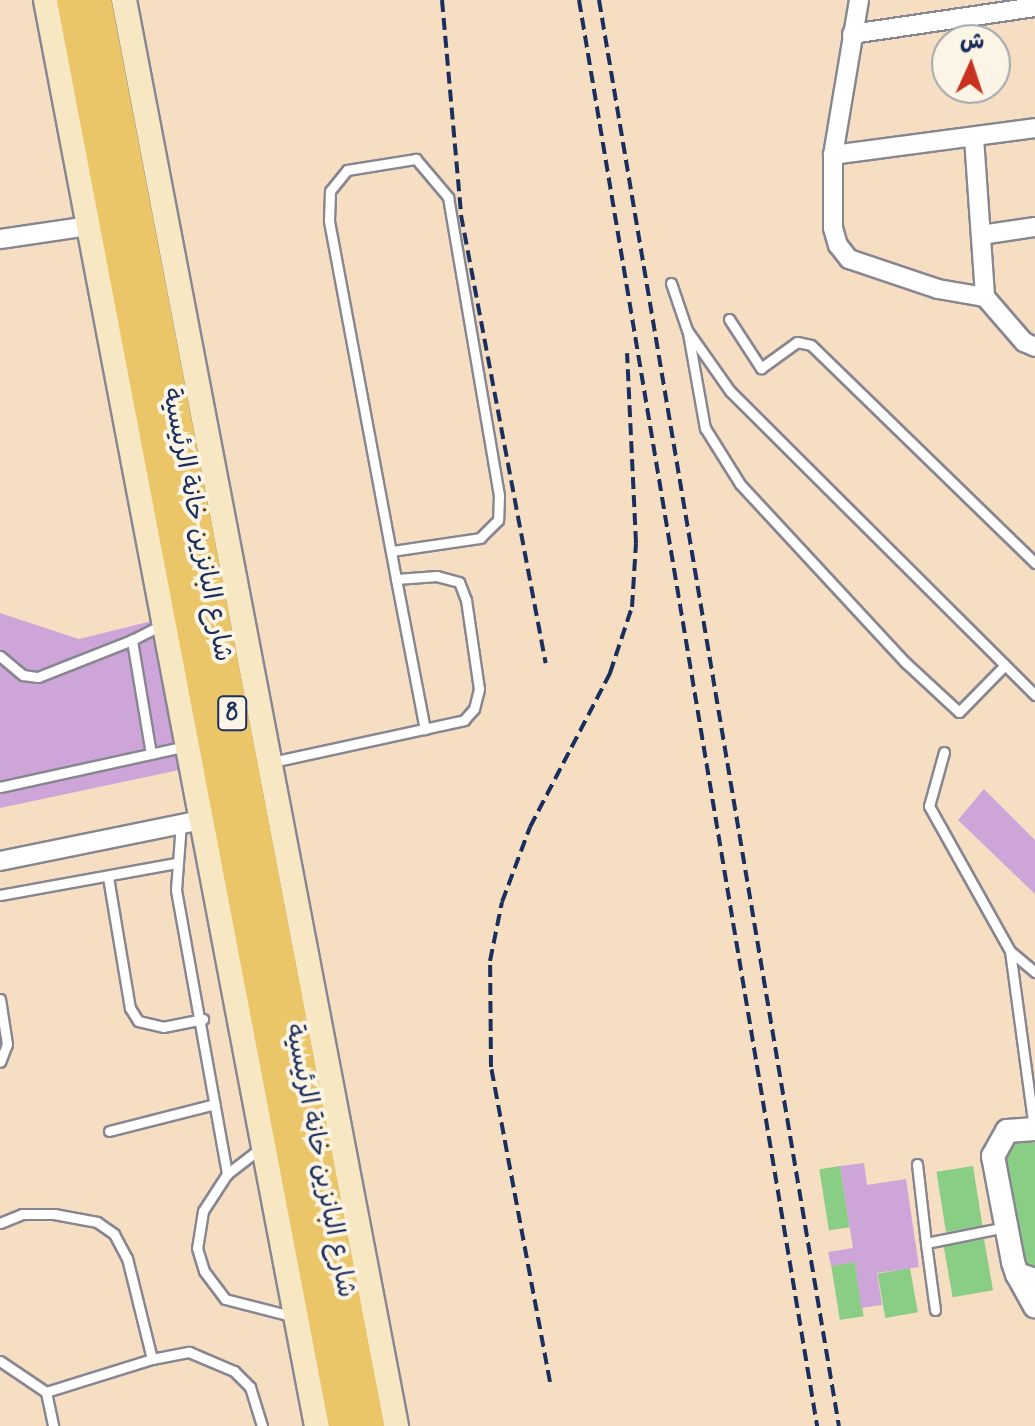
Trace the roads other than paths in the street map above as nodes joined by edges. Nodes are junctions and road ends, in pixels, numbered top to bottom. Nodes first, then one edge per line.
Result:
1 (46, 0) edge
2 (71, 0) edge
3 (97, 0) edge
4 (124, 0) edge
5 (859, 0) edge
6 (1035, 7) edge
7 (852, 34) junction
8 (1035, 128) edge
9 (974, 138) junction
10 (833, 155) junction
11 (89, 226) junction
12 (1035, 227) edge
13 (981, 235) junction
14 (0, 239) edge
15 (671, 283) dead end
16 (985, 297) junction
17 (729, 319) dead end
18 (687, 330) junction
19 (1035, 347) edge
20 (138, 423) junction
21 (392, 551) junction
22 (1035, 563) edge
23 (396, 579) junction
24 (164, 623) junction
25 (132, 640) junction
26 (0, 656) edge
27 (1005, 665) junction
28 (1035, 695) edge
29 (425, 729) junction
30 (187, 746) junction
31 (944, 752) dead end
32 (151, 754) junction
33 (259, 759) junction
34 (0, 787) edge
35 (191, 822) junction
36 (0, 861) edge
37 (176, 863) junction
38 (225, 867) junction
39 (108, 877) junction
40 (0, 895) edge
41 (1010, 951) junction
42 (1035, 972) edge
43 (0, 999) edge
44 (203, 1019) junction
45 (0, 1062) edge
46 (215, 1104) junction
47 (1035, 1128) edge
48 (109, 1131) dead end
49 (265, 1145) junction
50 (917, 1164) dead end
51 (227, 1174) junction
52 (0, 1223) edge
53 (1006, 1227) junction
54 (926, 1243) junction
55 (1026, 1277) edge
56 (1035, 1306) edge
57 (935, 1310) dead end
58 (298, 1317) junction
59 (152, 1359) junction
60 (0, 1361) edge
61 (46, 1392) junction
62 (53, 1426) edge
63 (262, 1426) edge
64 (317, 1426) edge
65 (343, 1426) edge
66 (370, 1426) edge
67 (396, 1426) edge

1 - 11 main road
2 - 20 highway, شارع البانزين خانة الرئيسية / 8
3 - 33 highway, شارع البانزين خانة الرئيسية / 8
4 - 33 main road
5 - 7 street
6 - 7 street
7 - 10 street
8 - 9 street
9 - 10 street
9 - 13 street
10 - 16 street
11 - 14 street
11 - 20 main road
12 - 13 street
13 - 16 street
15 - 18 lane
16 - 19 street
17 - 22 lane
18 - 27 lane
18 - 27 lane
20 - 24 main road
20 - 38 highway, شارع البانزين خانة الرئيسية / 8
21 - 21 lane
21 - 23 lane
23 - 29 lane
23 - 29 lane
24 - 25 lane
24 - 30 main road
25 - 26 lane
25 - 32 lane
27 - 28 lane
29 - 33 lane
30 - 32 lane
30 - 35 main road
31 - 41 lane
32 - 34 lane
33 - 66 highway, شارع البانزين خانة الرئيسية / 8
33 - 67 main road
35 - 36 street
35 - 37 lane
35 - 38 main road
37 - 39 lane
37 - 44 lane
38 - 49 main road
38 - 65 highway, شارع البانزين خانة الرئيسية / 8
39 - 40 lane
39 - 44 lane
41 - 42 lane
41 - 47 lane
43 - 45 lane
44 - 46 lane
46 - 48 lane
46 - 51 lane
47 - 53 street
49 - 51 lane
49 - 58 main road
50 - 54 lane
51 - 58 lane
52 - 59 lane
53 - 54 lane
53 - 55 street
54 - 57 lane
55 - 56 street
58 - 64 main road
59 - 61 lane
59 - 63 lane
60 - 61 lane
61 - 62 lane

